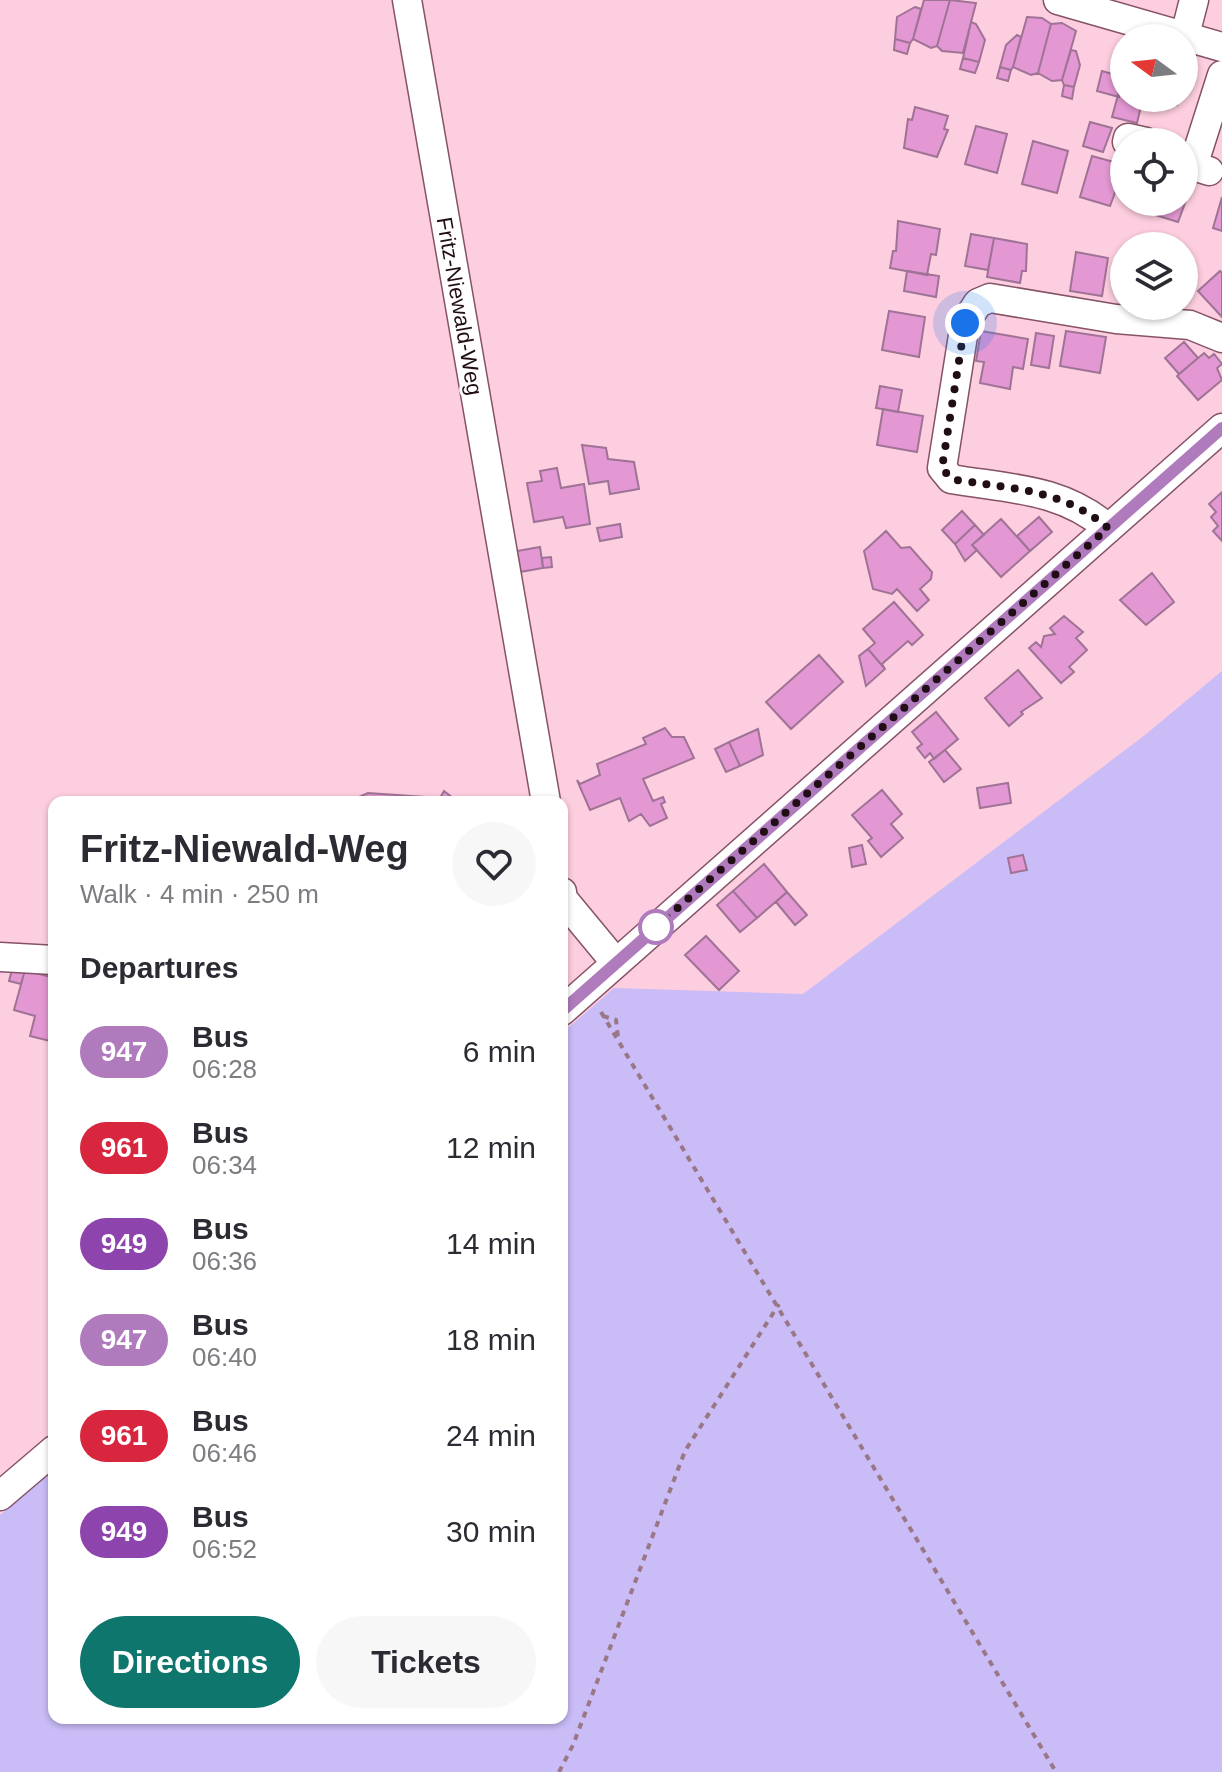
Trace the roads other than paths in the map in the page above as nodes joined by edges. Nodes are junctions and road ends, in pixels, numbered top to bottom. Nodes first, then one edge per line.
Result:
1 (407, 0) edge
2 (1058, 0) edge
3 (1194, 0) edge
4 (1145, 24) edge
5 (1188, 24) edge
6 (1198, 39) edge
7 (1222, 47) edge
8 (1222, 75) edge
9 (1198, 153) edge
10 (1222, 338) edge
11 (1222, 428) edge
12 (1108, 528) junction
13 (545, 796) edge
14 (568, 905) edge
15 (0, 957) edge
16 (48, 960) edge
17 (616, 963) junction
18 (568, 1005) edge
19 (48, 1455) edge
20 (0, 1496) edge

1 - 13 street, Fritz-Niewald-Weg
2 - 4 street
3 - 5 street
6 - 7 street
8 - 9 street
10 - 12 street
11 - 12 street
12 - 17 street
14 - 17 street
15 - 16 street
17 - 18 street
19 - 20 street

